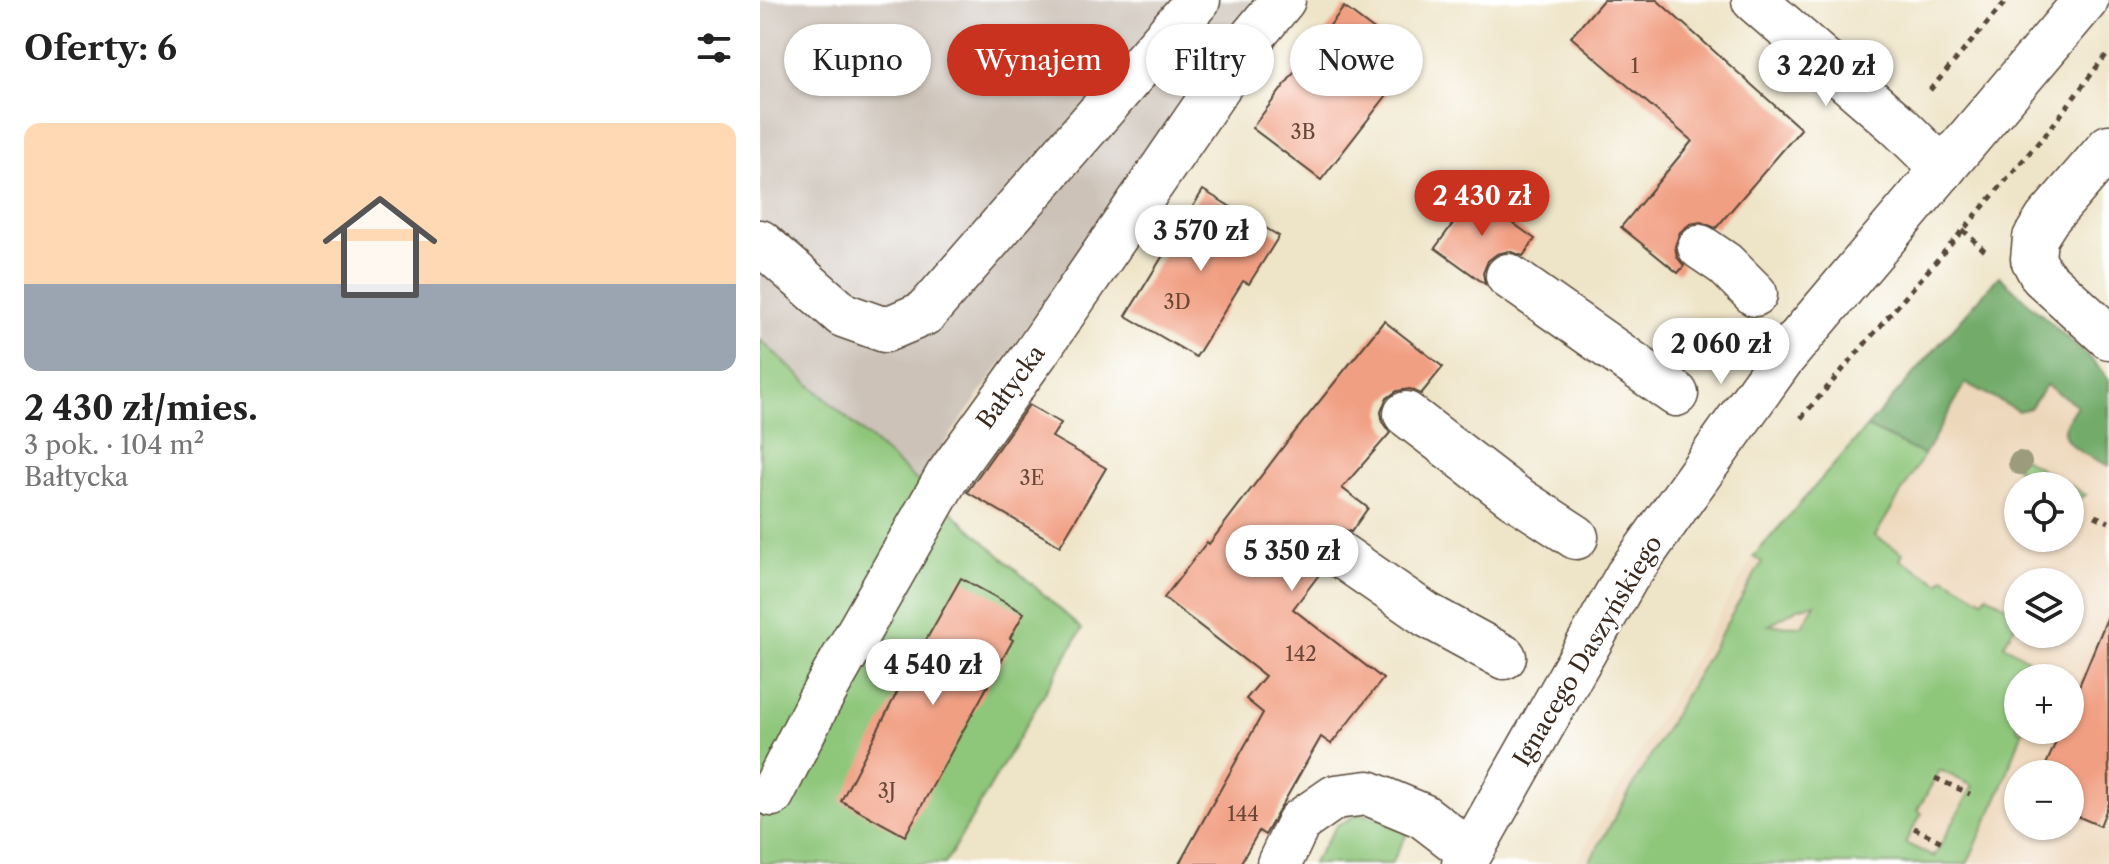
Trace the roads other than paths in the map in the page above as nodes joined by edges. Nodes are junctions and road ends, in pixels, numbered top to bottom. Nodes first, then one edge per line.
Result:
1 (1198, 0) edge
2 (1283, 0) edge
3 (1754, 0) edge
4 (2086, 0) edge
5 (2109, 147) edge
6 (1943, 169) junction
7 (760, 242) edge
8 (1700, 247) dead end
9 (1508, 276) dead end
10 (1755, 294) dead end
11 (2109, 337) edge
12 (1676, 394) dead end
13 (1406, 414) dead end
14 (1576, 537) dead end
15 (1336, 552) dead end
16 (1504, 657) dead end
17 (772, 794) dead end
18 (1467, 858) edge
19 (1279, 864) edge

1 - 7 street
2 - 17 street, Bałtycka
3 - 6 street
4 - 6 street, Ignacego Daszyńskiego
5 - 11 street
6 - 18 street, Ignacego Daszyńskiego
8 - 10 street
9 - 12 street
13 - 14 street
15 - 16 street
18 - 19 street

